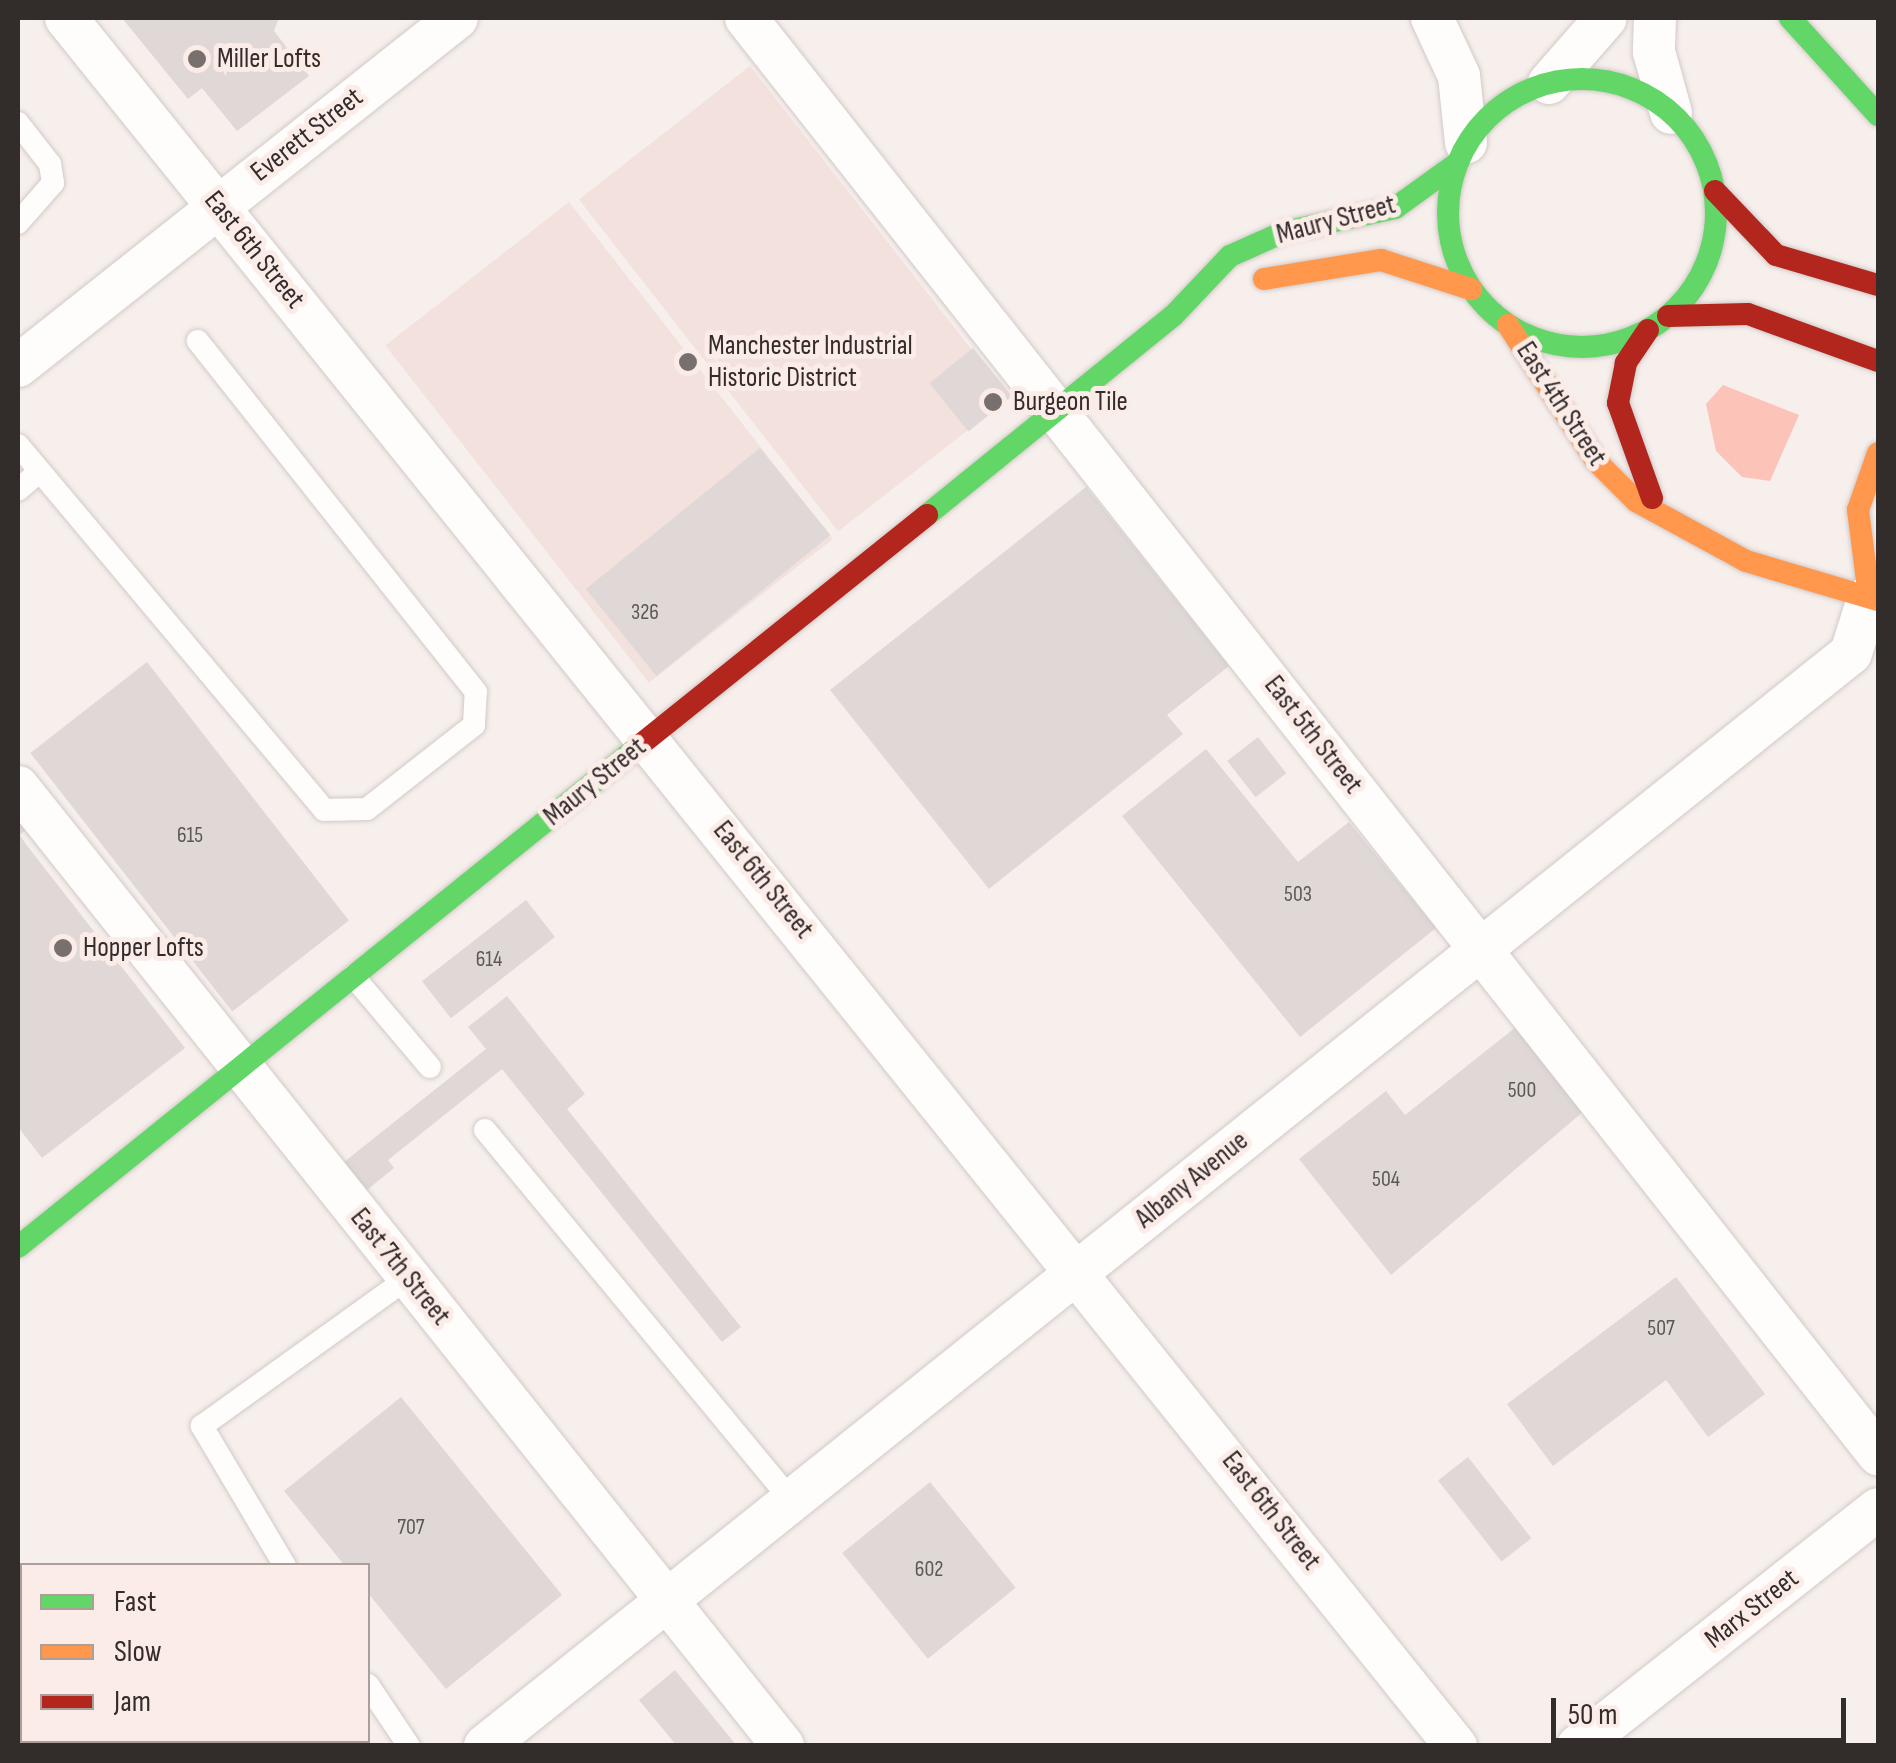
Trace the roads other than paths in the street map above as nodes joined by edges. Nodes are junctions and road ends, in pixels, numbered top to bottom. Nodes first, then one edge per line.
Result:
1 (66, 18) edge
2 (456, 18) edge
3 (746, 18) edge
4 (1432, 18) edge
5 (1606, 18) edge
6 (1655, 18) edge
7 (1790, 18) edge
8 (1549, 83) junction
9 (1671, 112) junction
10 (1878, 115) edge
11 (18, 123) edge
12 (1462, 154) junction
13 (1715, 190) junction
14 (218, 205) junction
15 (18, 223) edge
16 (1878, 285) edge
17 (1470, 289) junction
18 (1173, 316) junction
19 (1668, 316) junction
20 (1508, 326) junction
21 (1648, 330) junction
22 (198, 341) dead end
23 (1878, 361) edge
24 (18, 366) edge
25 (1057, 409) junction
26 (18, 445) edge
27 (1878, 453) edge
28 (40, 472) junction
29 (18, 490) edge
30 (1662, 519) junction
31 (1874, 598) edge
32 (648, 740) junction
33 (18, 787) edge
34 (1482, 948) junction
35 (353, 976) junction
36 (239, 1066) junction
37 (430, 1066) dead end
38 (485, 1130) dead end
39 (18, 1247) edge
40 (1081, 1269) junction
41 (408, 1278) junction
42 (1878, 1454) edge
43 (791, 1500) junction
44 (1878, 1509) edge
45 (283, 1563) edge
46 (666, 1599) junction
47 (370, 1688) edge
48 (409, 1746) edge
49 (485, 1746) edge
50 (783, 1746) edge
51 (1456, 1746) edge
52 (1578, 1746) edge

1 - 14 street, East 6th Street
2 - 14 street, Everett Street
3 - 25 street, East 5th Street
4 - 12 street
5 - 8 street
6 - 9 street
7 - 10 main road
8 - 9 main road
8 - 12 main road
9 - 13 main road
11 - 15 lane
12 - 17 main road
12 - 18 main road, Maury Street
13 - 16 main road
13 - 19 main road
14 - 24 street, Everett Street
14 - 32 street, East 6th Street
17 - 18 main road, Maury Street
17 - 20 main road
18 - 25 main road, Maury Street
19 - 21 main road
19 - 23 main road
20 - 21 main road
20 - 30 main road, East 4th Street
21 - 30 main road, East 4th Street
22 - 28 lane
25 - 32 main road, Maury Street
25 - 34 street, East 5th Street
26 - 28 lane
27 - 31 main road
28 - 29 lane
30 - 31 main road, East 4th Street
31 - 34 street, Albany Avenue
32 - 35 main road, Maury Street
32 - 40 street, East 6th Street
33 - 36 street, East 7th Street
34 - 40 street, Albany Avenue
34 - 42 street, East 5th Street
35 - 36 main road, Maury Street
35 - 37 lane
36 - 39 main road, Maury Street
36 - 41 street, East 7th Street
38 - 43 lane
40 - 43 street, Albany Avenue
40 - 51 street, East 6th Street
41 - 45 lane
41 - 46 street, East 7th Street
43 - 46 street, Albany Avenue
44 - 52 street, Marx Street
46 - 49 street, Albany Avenue
46 - 50 street, East 7th Street
47 - 48 lane

